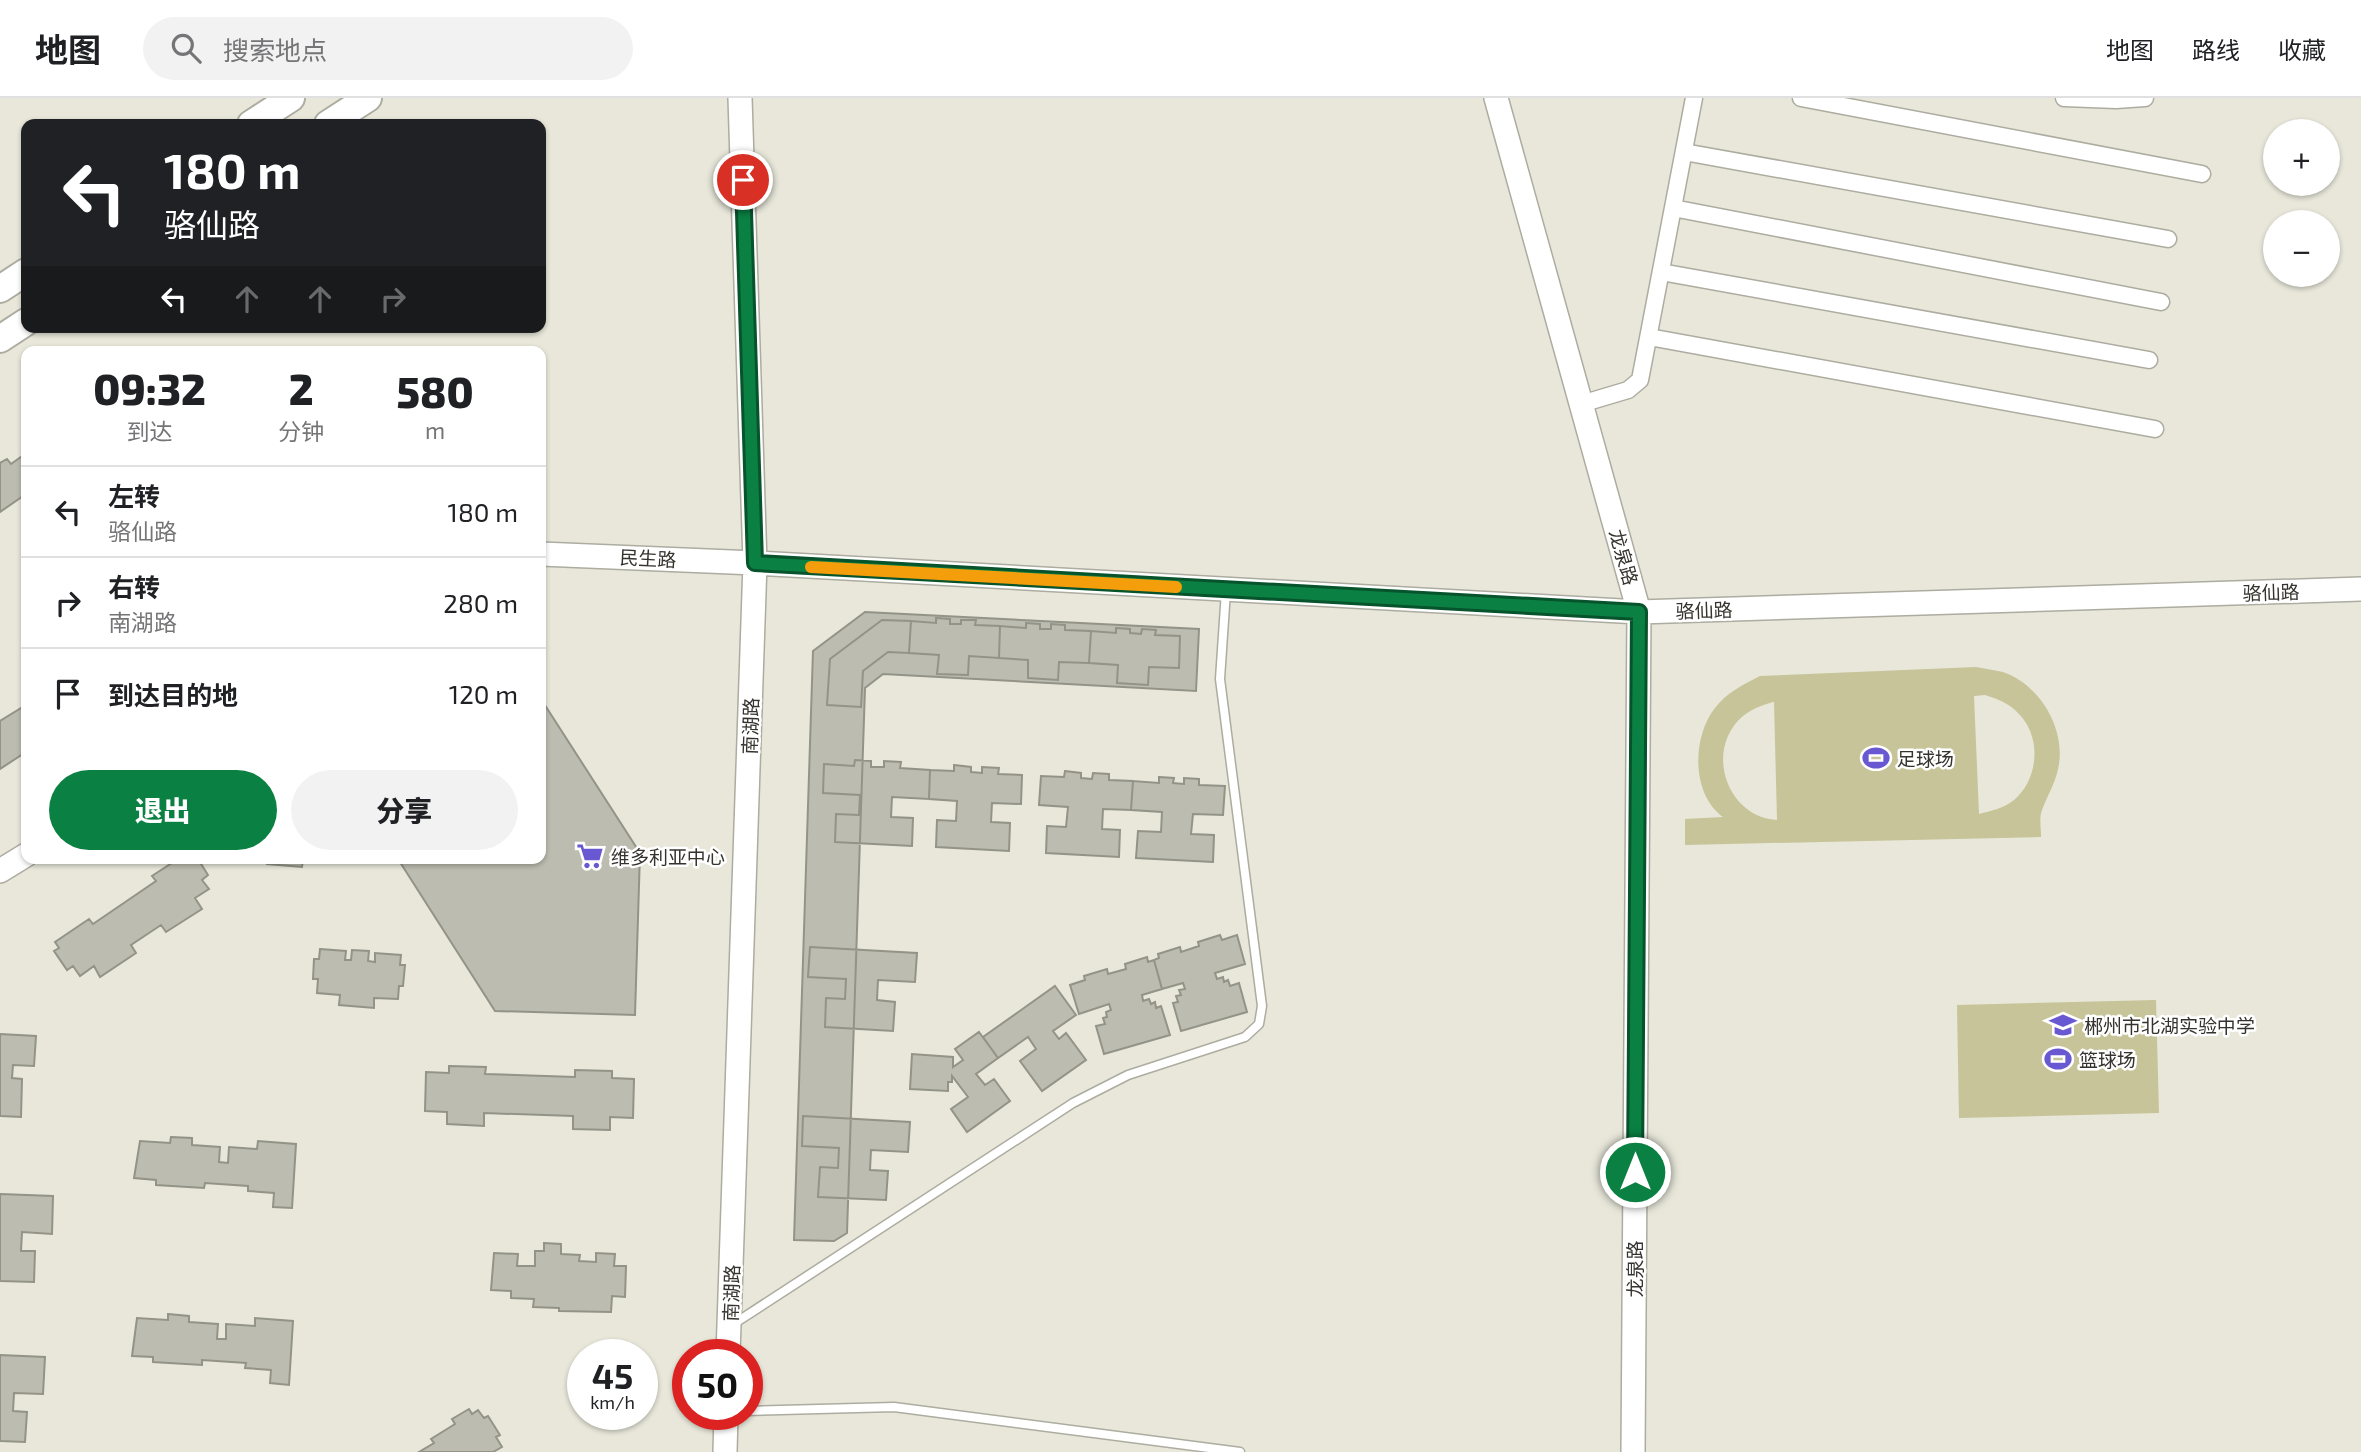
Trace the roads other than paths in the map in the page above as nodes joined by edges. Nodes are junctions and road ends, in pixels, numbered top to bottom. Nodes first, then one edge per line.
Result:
1 (291, 98) edge
2 (368, 98) edge
3 (740, 98) edge
4 (1496, 98) edge
5 (1694, 98) edge
6 (1801, 98) edge
7 (2064, 98) edge
8 (2146, 98) edge
9 (259, 119) edge
10 (336, 119) edge
11 (1684, 152) junction
12 (2202, 174) dead end
13 (1673, 208) junction
14 (2168, 239) dead end
15 (1661, 272) junction
16 (21, 275) edge
17 (0, 289) edge
18 (2161, 302) dead end
19 (21, 325) edge
20 (1649, 337) junction
21 (0, 339) edge
22 (2149, 360) dead end
23 (1581, 404) junction
24 (2155, 429) dead end
25 (546, 554) edge
26 (755, 563) junction
27 (1226, 589) junction
28 (2361, 589) edge
29 (1639, 612) junction
30 (21, 858) edge
31 (0, 871) edge
32 (729, 1326) junction
33 (729, 1339) edge
34 (763, 1411) edge
35 (726, 1430) edge
36 (725, 1452) edge
37 (1240, 1452) edge
38 (1633, 1452) edge

1 - 9 main road
2 - 10 main road
3 - 26 main road, 南湖路
4 - 23 main road, 龙泉路
5 - 11 street
6 - 12 street
7 - 8 street
11 - 13 street
11 - 14 street
13 - 15 street
13 - 18 street
15 - 20 street
15 - 22 street
16 - 17 main road
19 - 21 main road
20 - 23 street
20 - 24 street
23 - 29 main road, 龙泉路
25 - 26 main road, 民生路
26 - 27 main road, 骆仙路
26 - 32 main road, 南湖路
27 - 29 main road, 骆仙路
27 - 32 lane
28 - 29 main road, 骆仙路
29 - 38 main road, 龙泉路
30 - 31 main road
32 - 33 main road, 南湖路
34 - 37 lane
35 - 36 main road

